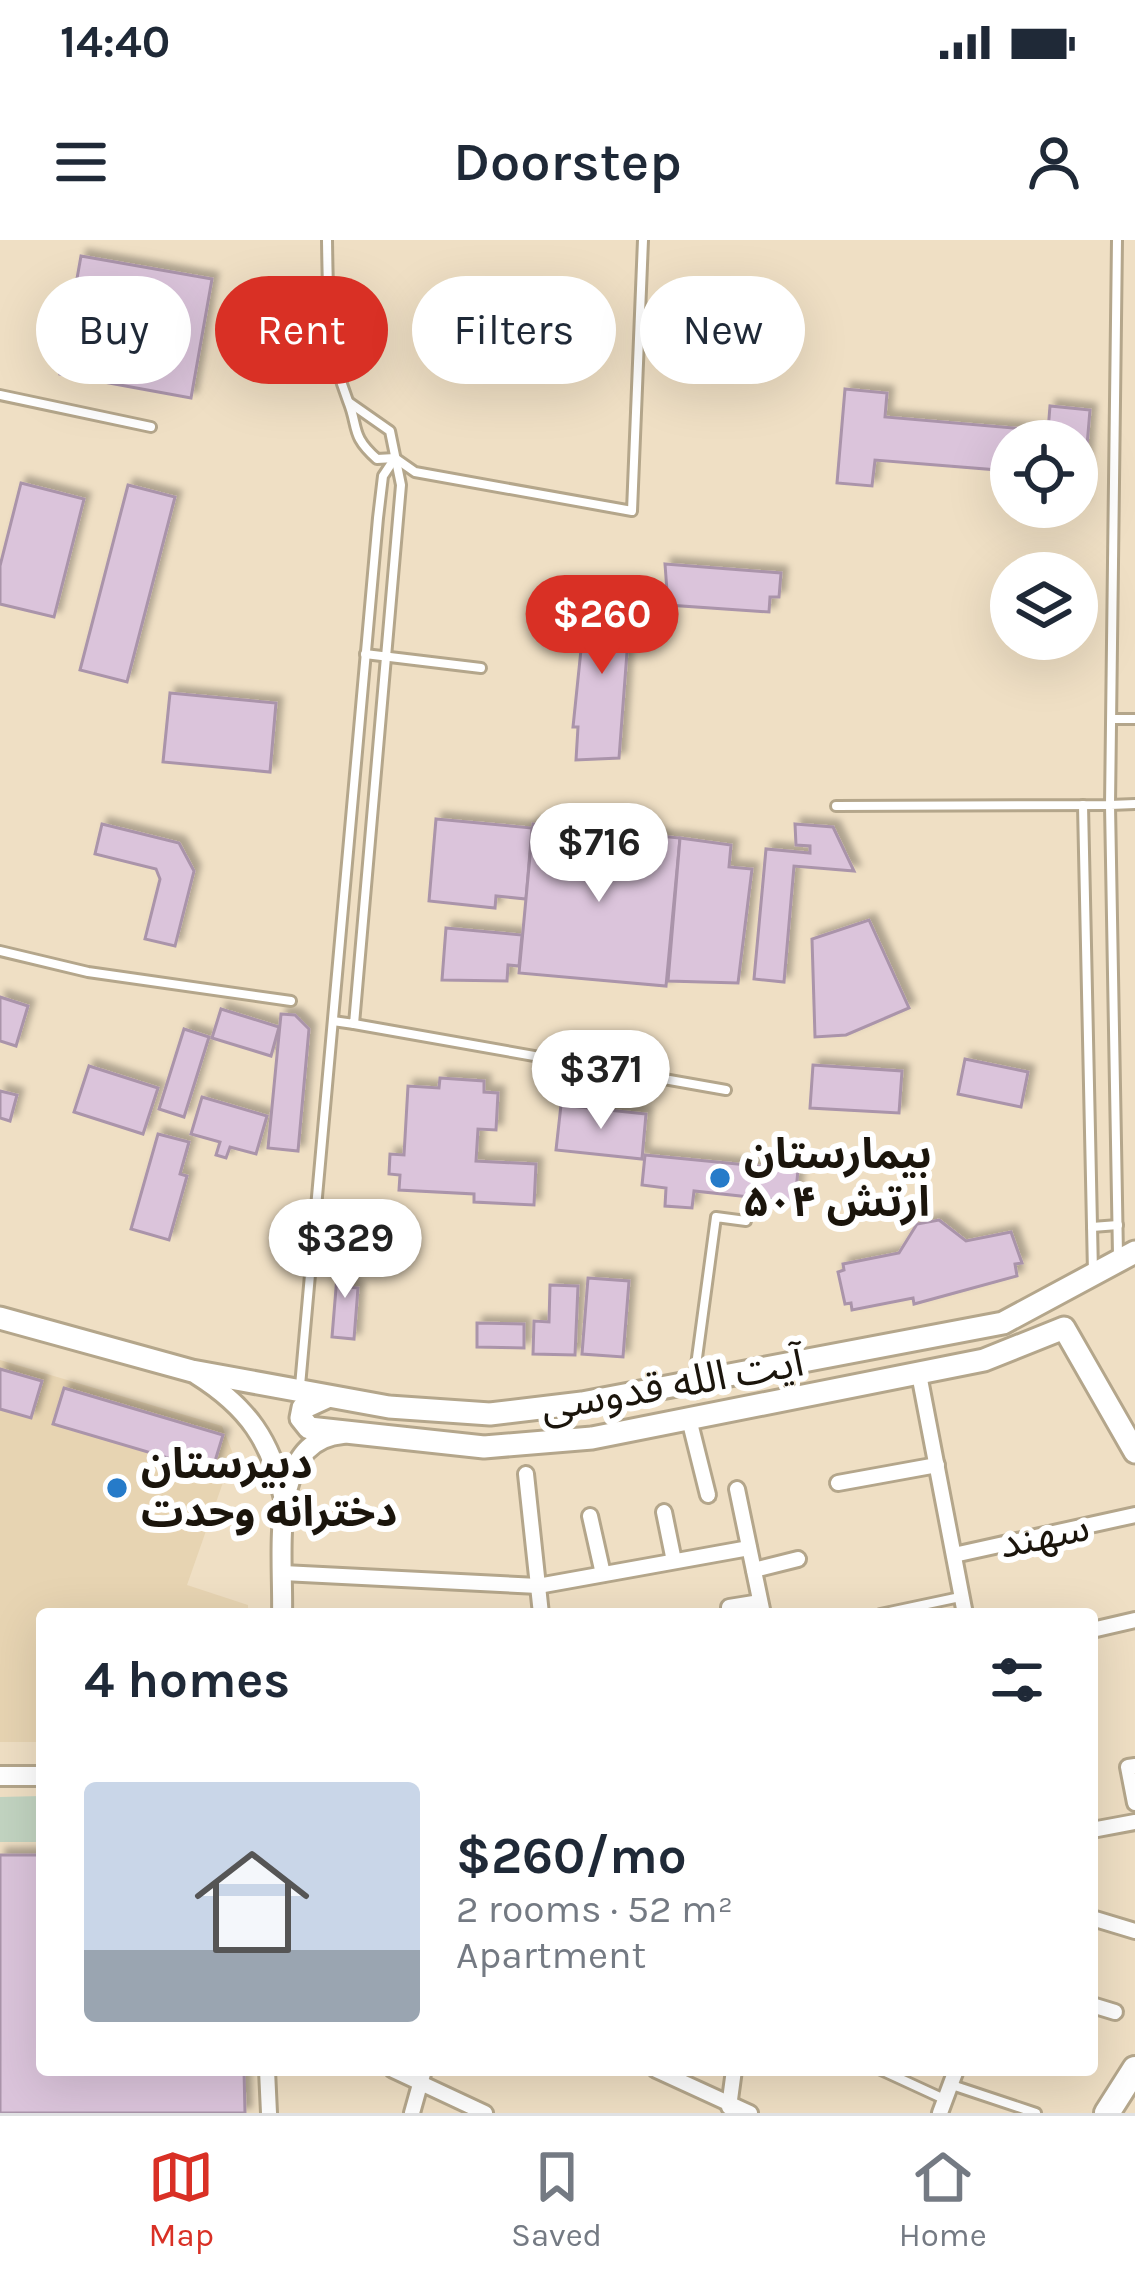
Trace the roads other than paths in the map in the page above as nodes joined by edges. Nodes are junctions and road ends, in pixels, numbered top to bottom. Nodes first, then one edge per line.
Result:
1 (327, 240) edge
2 (643, 240) edge
3 (1117, 240) edge
4 (0, 395) edge
5 (350, 404) junction
6 (151, 428) dead end
7 (395, 458) junction
8 (365, 654) junction
9 (384, 656) junction
10 (481, 668) dead end
11 (1112, 719) junction
12 (1135, 719) edge
13 (1135, 804) edge
14 (836, 806) dead end
15 (1083, 806) junction
16 (1110, 806) junction
17 (0, 951) edge
18 (291, 1001) dead end
19 (333, 1021) junction
20 (354, 1024) junction
21 (725, 1090) dead end
22 (746, 1221) dead end
23 (1118, 1226) junction
24 (1092, 1227) junction
25 (1127, 1257) edge
26 (1093, 1276) junction
27 (0, 1318) edge
28 (192, 1371) junction
29 (919, 1374) junction
30 (694, 1382) junction
31 (299, 1392) junction
32 (327, 1397) junction
33 (689, 1419) junction
34 (352, 1433) junction
35 (1135, 1452) edge
36 (937, 1465) junction
37 (526, 1474) dead end
38 (838, 1483) dead end
39 (736, 1489) dead end
40 (707, 1495) dead end
41 (285, 1504) junction
42 (664, 1512) dead end
43 (1135, 1515) edge
44 (590, 1516) dead end
45 (749, 1548) junction
46 (954, 1555) junction
47 (798, 1559) dead end
48 (674, 1562) junction
49 (754, 1570) junction
50 (284, 1573) junction
51 (603, 1574) junction
52 (538, 1586) junction
53 (962, 1596) junction
54 (729, 1607) dead end
55 (282, 1608) edge
56 (540, 1608) edge
57 (762, 1608) edge
58 (907, 1608) edge
59 (964, 1608) edge
60 (1135, 1620) edge
61 (1098, 1629) edge
62 (1135, 1766) edge
63 (0, 1776) edge
64 (36, 1776) edge
65 (1135, 1803) edge
66 (1135, 1822) edge
67 (1098, 1829) edge
68 (1098, 1920) edge
69 (1135, 1931) edge
70 (1098, 2007) edge
71 (1115, 2012) dead end
72 (1135, 2069) edge
73 (268, 2076) edge
74 (422, 2076) edge
75 (667, 2076) edge
76 (733, 2076) edge
77 (899, 2076) edge
78 (948, 2092) edge
79 (728, 2108) edge
80 (268, 2113) edge
81 (412, 2113) edge
82 (485, 2113) edge
83 (750, 2113) edge
84 (1036, 2113) edge
85 (1107, 2113) edge

1 - 5 lane
2 - 7 lane
3 - 11 lane
4 - 6 lane
5 - 7 lane
5 - 7 lane
7 - 8 lane
7 - 9 lane
8 - 9 lane
8 - 19 lane
9 - 10 lane
9 - 20 lane
11 - 12 lane
11 - 16 lane
13 - 16 lane
14 - 15 lane
15 - 16 lane
15 - 24 lane
16 - 23 lane
17 - 18 lane
19 - 20 lane
19 - 31 lane
20 - 21 lane
22 - 30 lane
23 - 24 lane
23 - 25 lane
24 - 26 lane
25 - 26 main road, آیت الله قدوسی
26 - 30 main road, آیت الله قدوسی
27 - 28 main road, آیت الله قدوسی
28 - 31 main road, آیت الله قدوسی
28 - 41 main road, آیت الله قدوسی
29 - 33 main road
29 - 35 main road
29 - 36 street
30 - 32 main road, آیت الله قدوسی
31 - 32 main road, آیت الله قدوسی
32 - 34 main road
33 - 34 main road
33 - 40 street
34 - 41 main road
36 - 38 street
36 - 46 street
37 - 52 street
39 - 45 street
41 - 50 main road
42 - 48 street
43 - 46 street, سهند
44 - 51 street
45 - 48 street
45 - 49 street
46 - 53 street
47 - 49 street
48 - 51 street
49 - 57 street
50 - 52 street
50 - 55 main road
51 - 52 street
52 - 56 street
53 - 58 lane
53 - 59 street
54 - 57 street
60 - 61 street
62 - 65 street
63 - 64 main road
66 - 67 street
68 - 69 street
70 - 71 street
72 - 85 highway
73 - 80 street
74 - 81 street
74 - 82 street
75 - 79 street
76 - 79 street
77 - 78 lane
78 - 84 lane
79 - 83 street

